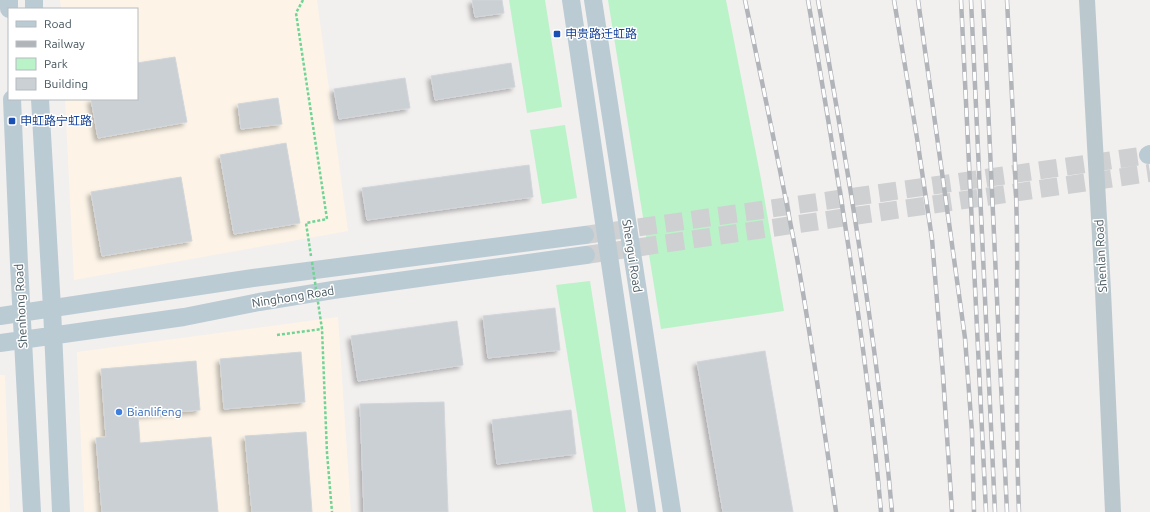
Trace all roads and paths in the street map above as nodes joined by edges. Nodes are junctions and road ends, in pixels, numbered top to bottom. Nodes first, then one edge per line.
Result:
1 (303, 0) edge
2 (571, 0) edge
3 (592, 0) edge
4 (1087, 0) edge
5 (12, 100) edge
6 (40, 100) edge
7 (585, 235) tunnel mouth
8 (586, 255) tunnel mouth
9 (52, 308) junction
10 (22, 313) junction
11 (0, 316) edge
12 (322, 330) junction
13 (53, 335) junction
14 (277, 335) dead end
15 (23, 340) junction
16 (0, 343) edge
17 (32, 512) edge
18 (61, 512) edge
19 (332, 512) edge
20 (647, 512) edge
21 (672, 512) edge
22 (1113, 512) edge

1 - 12 path, bridge
2 - 20 main road, Shengui Road
3 - 21 main road, Shengui Road
4 - 22 street, Shenlan Road
5 - 10 main road, Shenhong Road
6 - 9 main road
7 - 9 main road, Ninghong Road
8 - 13 main road, Ninghong Road
9 - 10 main road, Ninghong Road
9 - 13 main road
10 - 11 main road, Ninghong Road
10 - 15 main road, Shenhong Road
12 - 14 path
12 - 19 path, bridge
13 - 15 main road, Ninghong Road
13 - 18 main road
15 - 16 main road, Ninghong Road
15 - 17 main road, Shenhong Road

